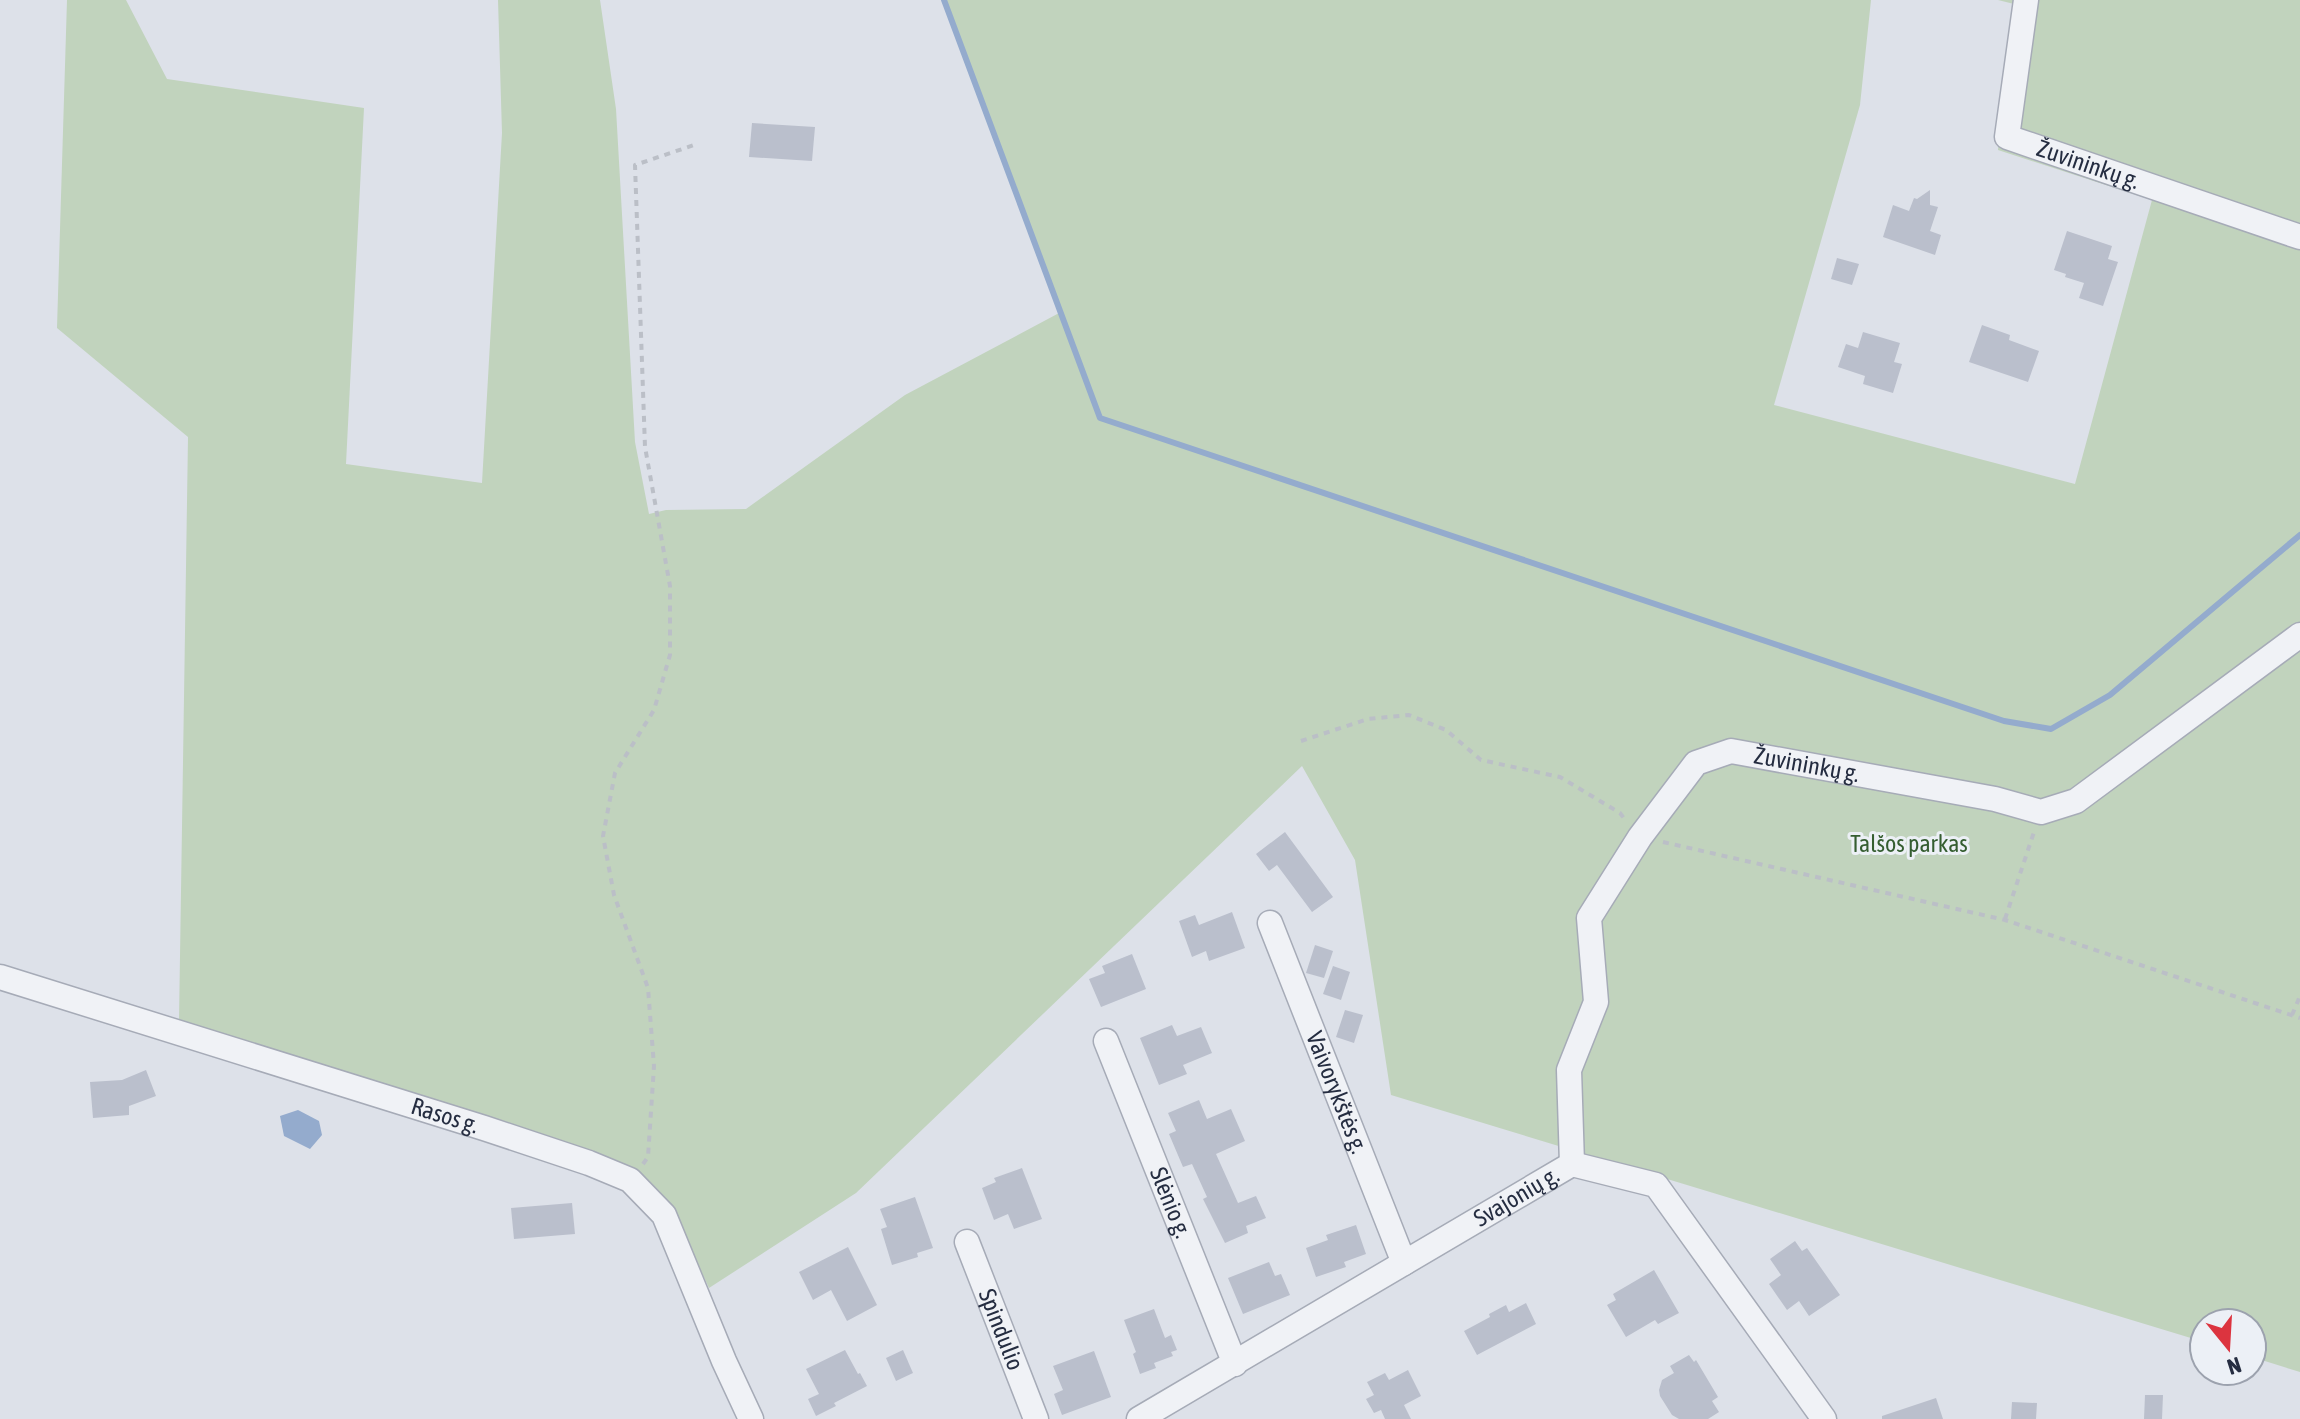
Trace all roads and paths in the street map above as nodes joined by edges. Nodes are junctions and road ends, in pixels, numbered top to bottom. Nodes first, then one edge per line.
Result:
1 (2026, 0) edge
2 (697, 144) dead end
3 (2300, 237) edge
4 (2300, 635) edge
5 (1301, 741) dead end
6 (2041, 812) junction
7 (1640, 837) junction
8 (2005, 920) junction
9 (1270, 923) dead end
10 (0, 977) edge
11 (2300, 996) edge
12 (2292, 1015) junction
13 (2300, 1018) edge
14 (1106, 1041) dead end
15 (1572, 1164) junction
16 (630, 1180) junction
17 (967, 1242) dead end
18 (1404, 1263) junction
19 (1235, 1364) junction
20 (751, 1419) edge
21 (1036, 1419) edge
22 (1139, 1419) edge
23 (1824, 1419) edge

1 - 3 street, Žuvininkų g.
2 - 16 path
4 - 6 street
5 - 7 path
6 - 7 street, Žuvininkų g.
6 - 8 path
7 - 8 path
7 - 15 street, Žuvininkų g.
8 - 12 path
9 - 18 street, Vaivorykštės g.
10 - 16 street, Rasos g.
11 - 12 path
12 - 13 path
14 - 19 street, Slėnio g.
15 - 18 street, Svajonių g.
15 - 23 street, Svajonių g.
16 - 20 street, Rasos g.
17 - 21 street, Spindulio
18 - 19 street, Svajonių g.
19 - 22 street, Svajonių g.

